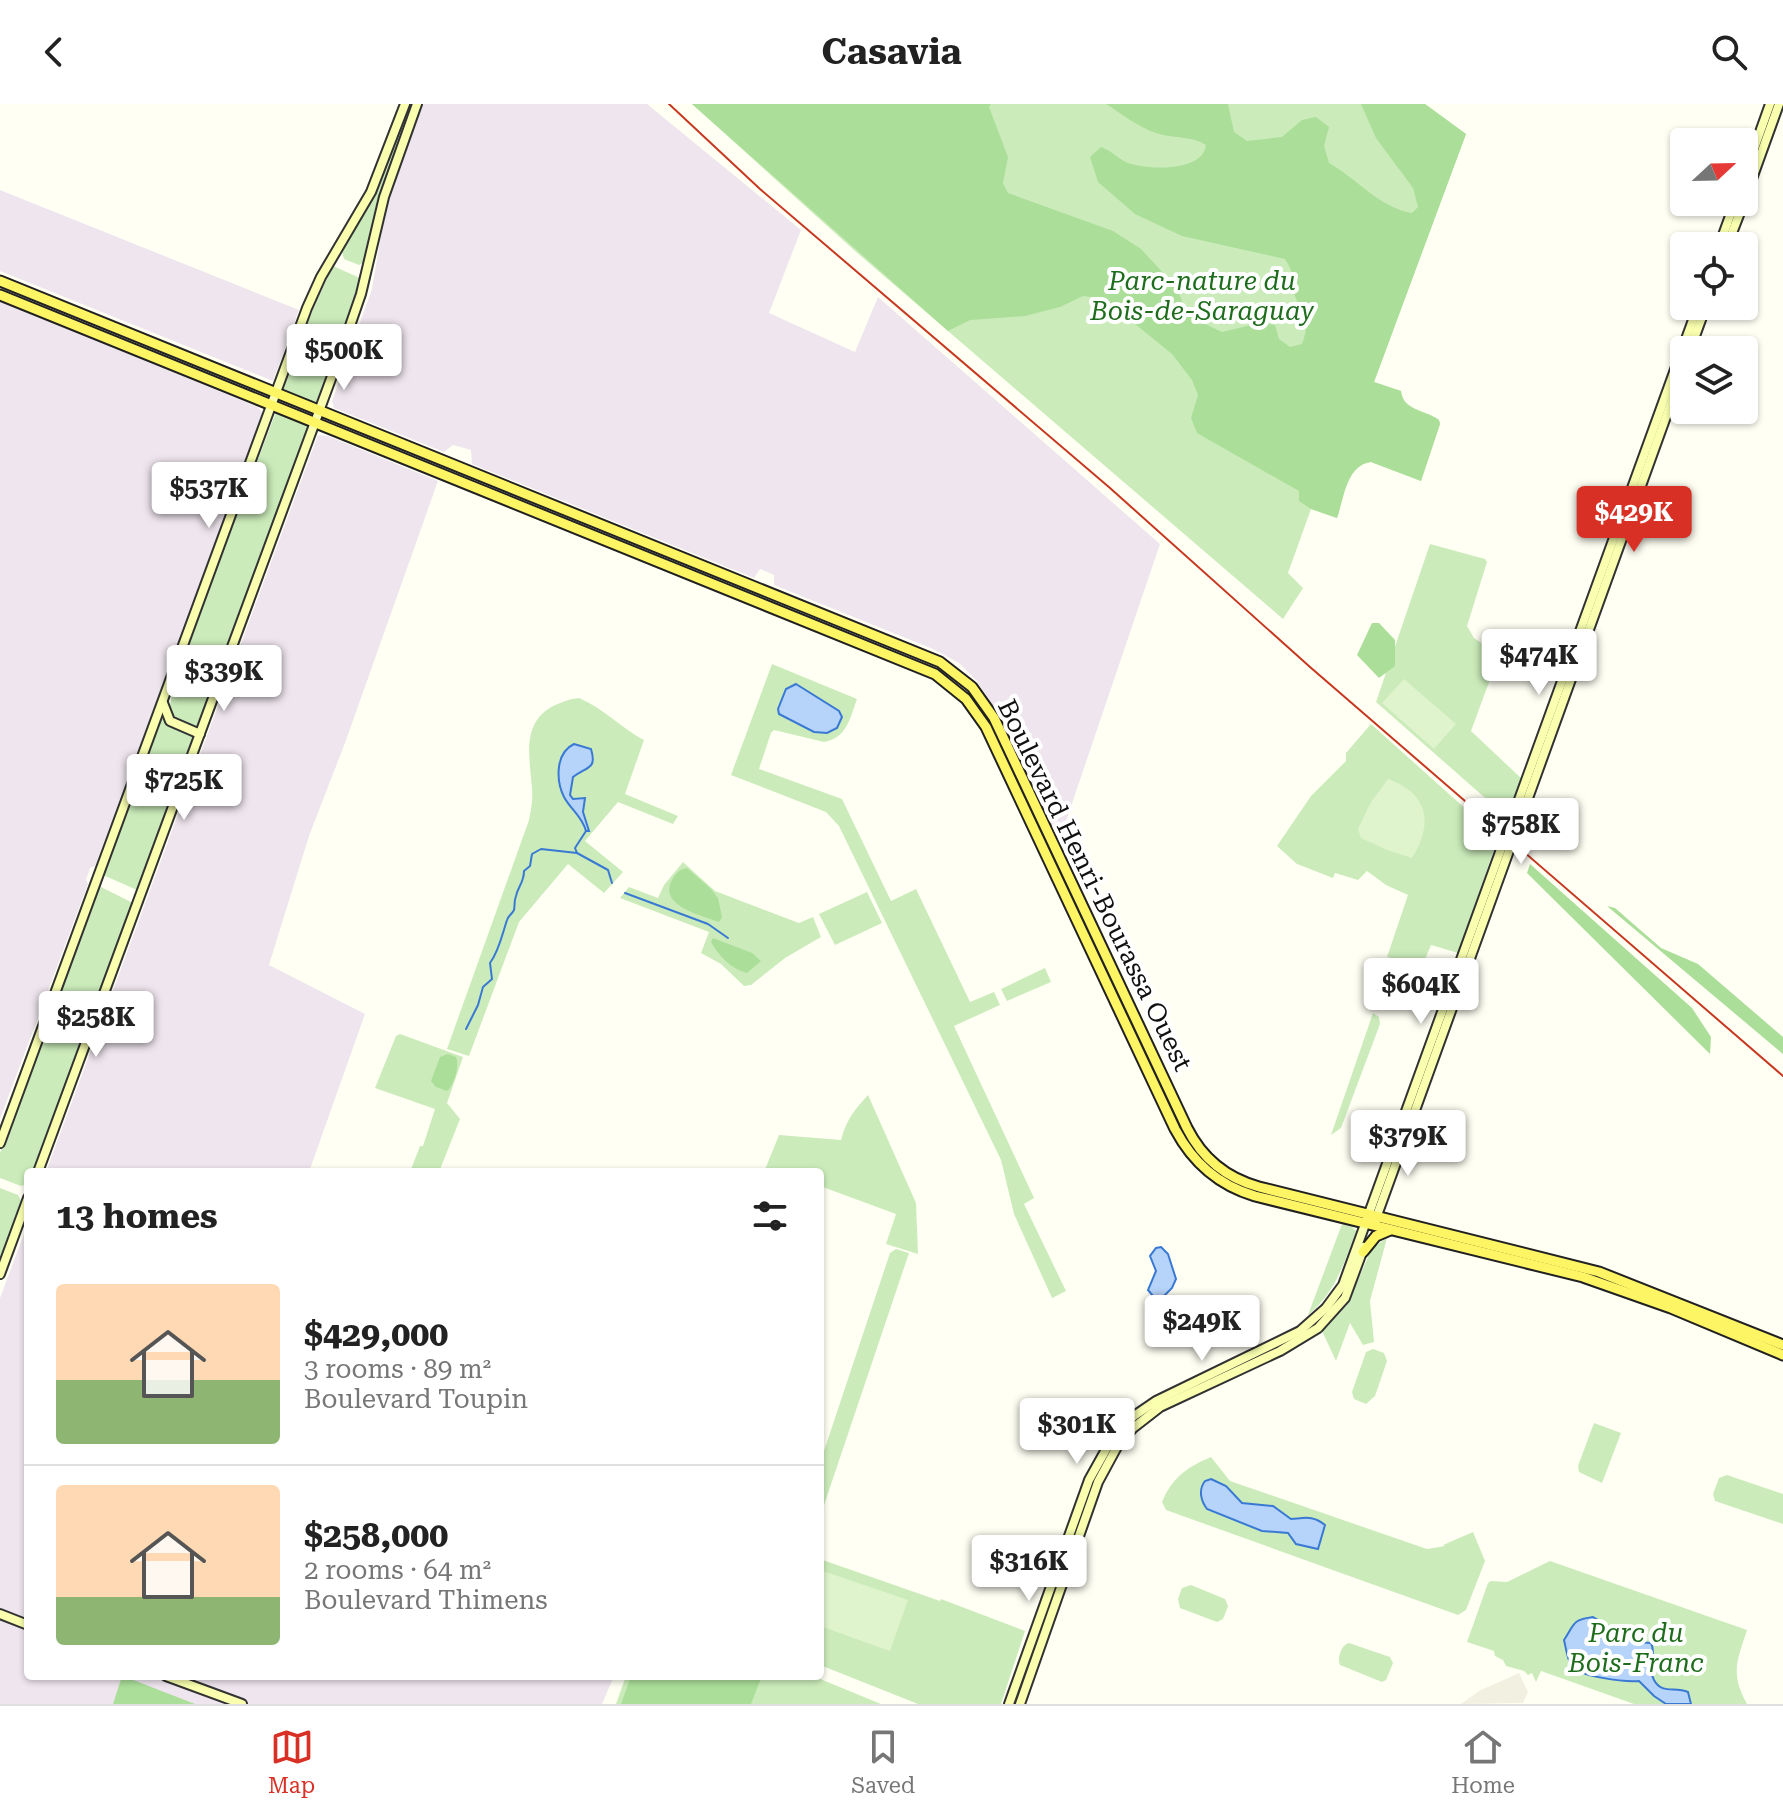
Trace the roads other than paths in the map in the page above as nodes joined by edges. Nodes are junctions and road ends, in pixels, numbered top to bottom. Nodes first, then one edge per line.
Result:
1 (405, 104) edge
2 (417, 104) edge
3 (1770, 104) edge
4 (1779, 104) edge
5 (1758, 138) edge
6 (1758, 163) edge
7 (0, 281) edge
8 (0, 295) edge
9 (1693, 320) edge
10 (276, 392) junction
11 (272, 405) junction
12 (1670, 405) edge
13 (320, 410) junction
14 (315, 423) junction
15 (163, 702) junction
16 (200, 734) junction
17 (1525, 794) junction
18 (0, 1143) edge
19 (39, 1168) edge
20 (24, 1209) edge
21 (1371, 1221) junction
22 (1390, 1230) junction
23 (1363, 1252) junction
24 (0, 1274) edge
25 (1783, 1345) edge
26 (1783, 1355) edge
27 (0, 1616) edge
28 (24, 1625) edge
29 (177, 1680) edge
30 (242, 1704) edge
31 (1009, 1704) edge
32 (1020, 1704) edge

1 - 10 street
2 - 13 street
3 - 5 street
4 - 6 street
7 - 10 main road, Boulevard Henri-Bourassa Ouest
8 - 11 main road, Boulevard Henri-Bourassa Ouest
9 - 17 street
10 - 11 street
10 - 13 main road, Boulevard Henri-Bourassa Ouest
11 - 14 main road, Boulevard Henri-Bourassa Ouest
11 - 15 street
12 - 17 street
13 - 14 street
13 - 21 main road, Boulevard Henri-Bourassa Ouest
14 - 16 street
14 - 21 main road, Boulevard Henri-Bourassa Ouest
15 - 16 street
15 - 18 street
16 - 19 street
17 - 21 street
20 - 24 street
21 - 22 main road, Boulevard Henri-Bourassa Ouest
21 - 23 street
21 - 25 main road, Boulevard Henri-Bourassa Ouest
21 - 31 street
22 - 23 main road
22 - 26 main road, Boulevard Henri-Bourassa Ouest
23 - 32 street
27 - 28 street
29 - 30 street

